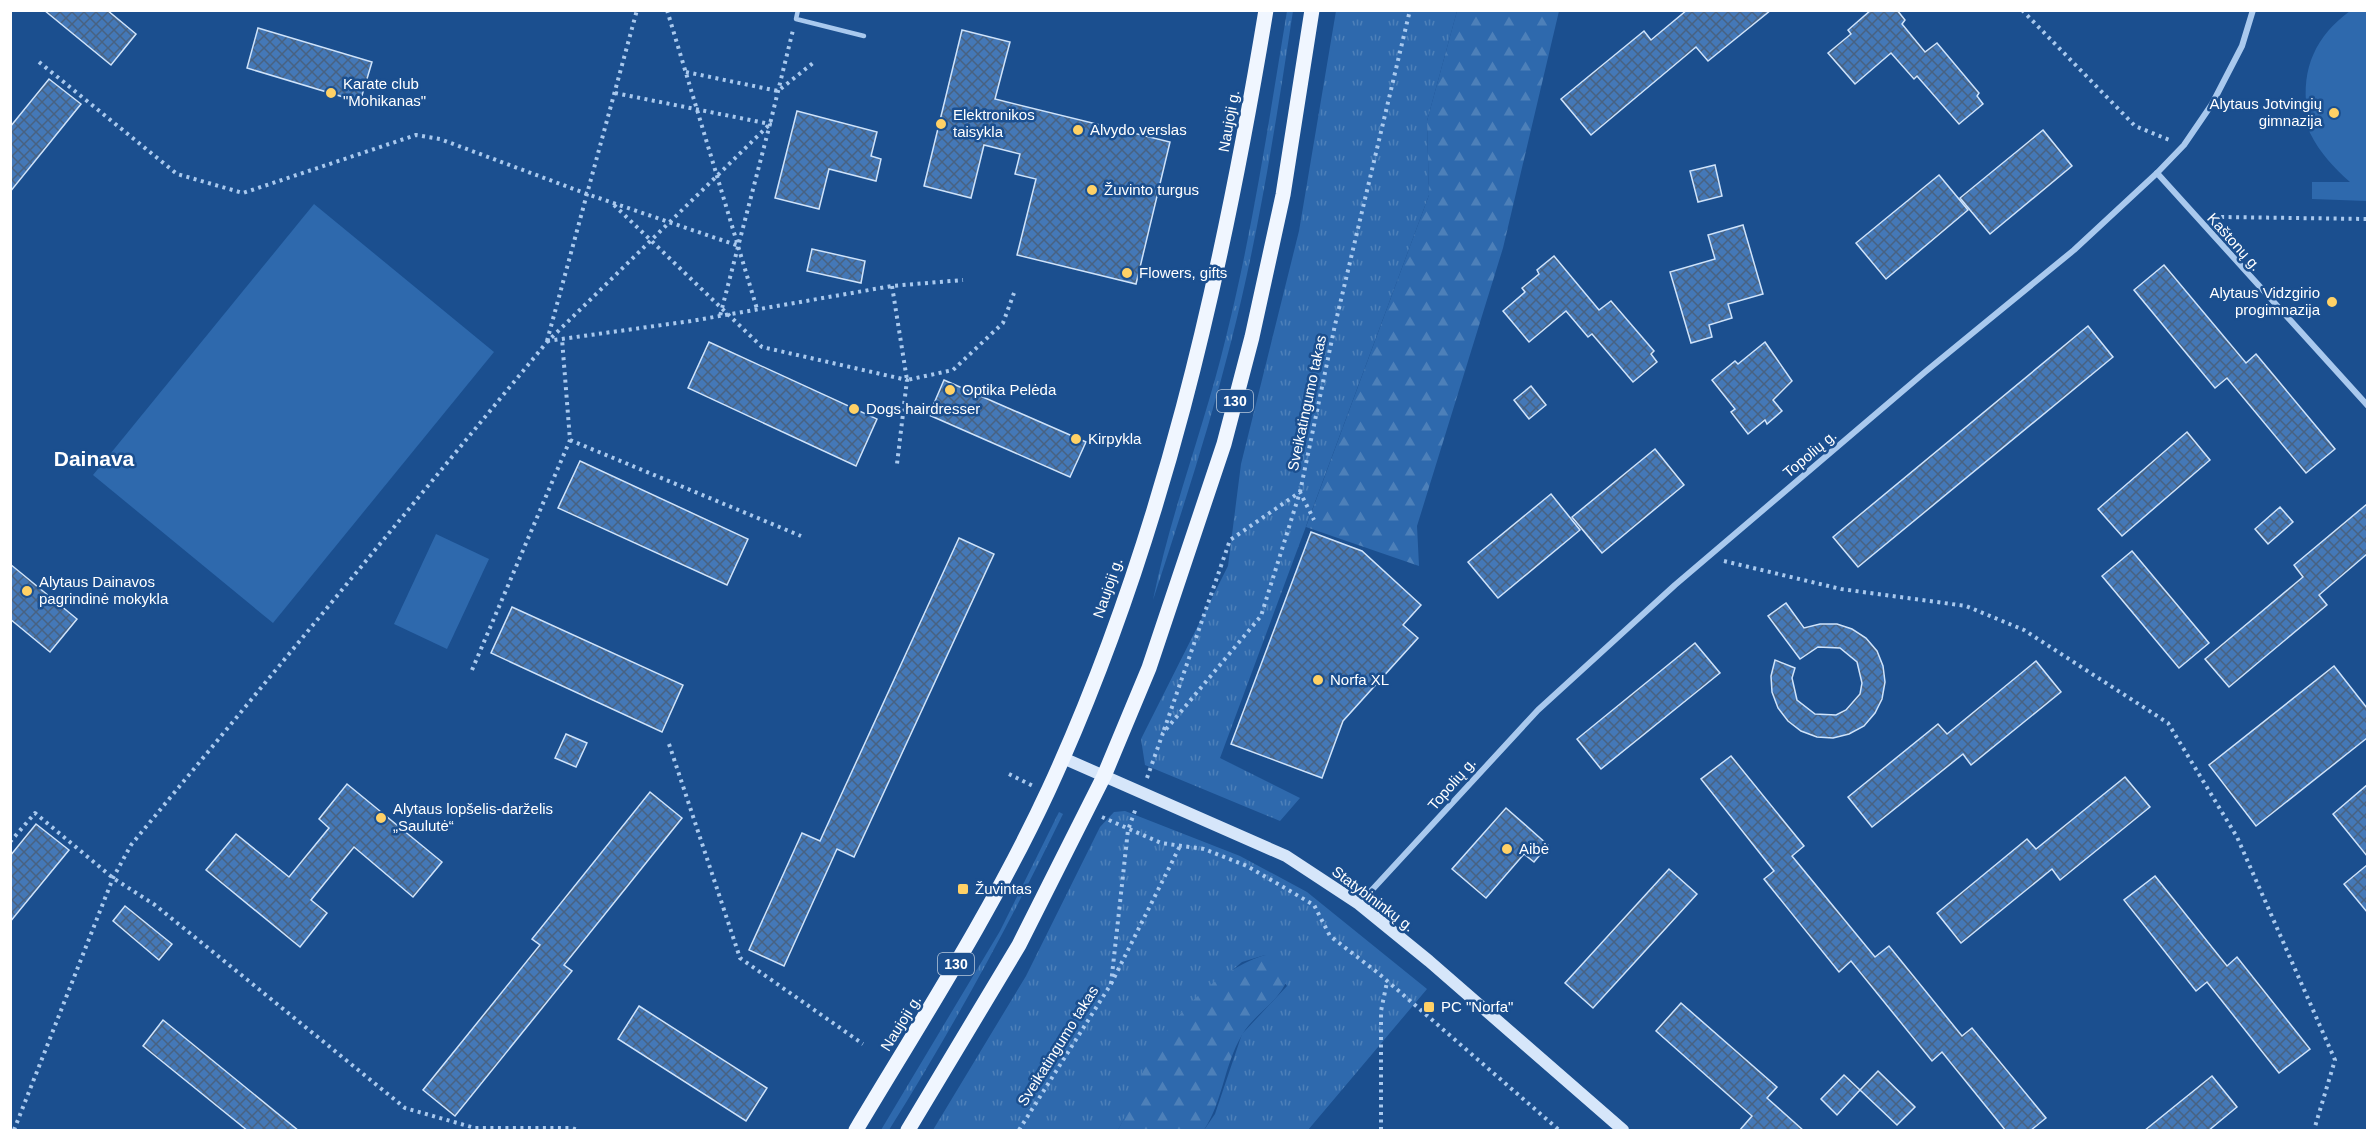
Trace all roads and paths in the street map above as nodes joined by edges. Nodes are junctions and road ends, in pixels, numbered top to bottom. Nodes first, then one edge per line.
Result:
1 (638, 10) edge
2 (667, 10) edge
3 (798, 10) edge
4 (1266, 10) edge
5 (1312, 10) edge
6 (1410, 10) edge
7 (2022, 10) edge
8 (2253, 10) edge
9 (796, 19) junction
10 (864, 36) dead end
11 (39, 62) dead end
12 (813, 63) dead end
13 (686, 72) junction
14 (778, 91) junction
15 (615, 93) junction
16 (697, 109) junction
17 (770, 124) junction
18 (2184, 145) junction
19 (2157, 173) junction
20 (717, 175) junction
21 (587, 194) junction
22 (611, 202) junction
23 (2367, 219) edge
24 (670, 222) junction
25 (2206, 229) junction
26 (651, 240) junction
27 (739, 246) junction
28 (963, 280) dead end
29 (892, 286) junction
30 (1014, 293) dead end
31 (722, 308) junction
32 (757, 309) junction
33 (729, 314) junction
34 (720, 316) junction
35 (562, 339) junction
36 (547, 342) junction
37 (907, 380) junction
38 (2367, 406) edge
39 (570, 440) junction
40 (897, 464) dead end
41 (1300, 492) junction
42 (1314, 520) dead end
43 (801, 536) dead end
44 (1709, 556) junction
45 (472, 670) dead end
46 (1163, 733) junction
47 (669, 744) dead end
48 (1063, 758) junction
49 (1151, 766) dead end
50 (1104, 776) junction
51 (10, 842) edge
52 (1180, 846) junction
53 (113, 878) junction
54 (1359, 904) junction
55 (1387, 981) junction
56 (1111, 984) junction
57 (863, 1044) dead end
58 (14, 1131) edge
59 (577, 1131) edge
60 (856, 1131) edge
61 (908, 1131) edge
62 (1019, 1131) edge
63 (1381, 1131) edge
64 (1559, 1131) edge
65 (1623, 1131) edge
66 (2314, 1131) edge

1 - 15 path
2 - 13 path
3 - 9 lane
4 - 48 main road, Naujoji g. / 130
5 - 50 main road, 130
6 - 41 path, Sveikatingumo takas
7 - 18 path
8 - 18 street, Topolių g.
9 - 10 lane
9 - 14 path
11 - 21 path
12 - 14 path
13 - 14 path
13 - 16 path
14 - 17 path
15 - 16 path
15 - 21 path
16 - 17 path
16 - 20 path
17 - 20 path
17 - 27 path
18 - 19 street, Topolių g.
19 - 25 street, Kaštonų g.
19 - 44 street, Topolių g.
20 - 24 path
20 - 27 path
21 - 22 path
21 - 36 path
22 - 24 path
22 - 26 path
23 - 25 path
24 - 26 path
24 - 27 path
25 - 38 street, Kaštonų g.
26 - 31 path
26 - 36 path
27 - 31 path
27 - 32 path
28 - 29 path
29 - 32 path
29 - 37 path
30 - 37 path
31 - 33 path
31 - 34 path
32 - 33 path
33 - 34 path
33 - 37 path
34 - 35 path
35 - 36 path
35 - 39 path
36 - 53 path
37 - 40 path
39 - 43 path
39 - 45 path
41 - 42 path
41 - 46 path, Sveikatingumo takas
41 - 46 path
44 - 54 street, Topolių g.
44 - 66 path
46 - 49 path, Sveikatingumo takas
47 - 57 path
48 - 50 street, Statybininkų g.
48 - 60 main road, Naujoji g. / 130
50 - 54 street, Statybininkų g.
50 - 61 main road, 130
51 - 53 path
52 - 55 path
52 - 56 path
52 - 56 path, Sveikatingumo takas
53 - 58 path
53 - 59 path
54 - 65 street, Statybininkų g.
55 - 63 path
55 - 64 path
56 - 62 path, Sveikatingumo takas

